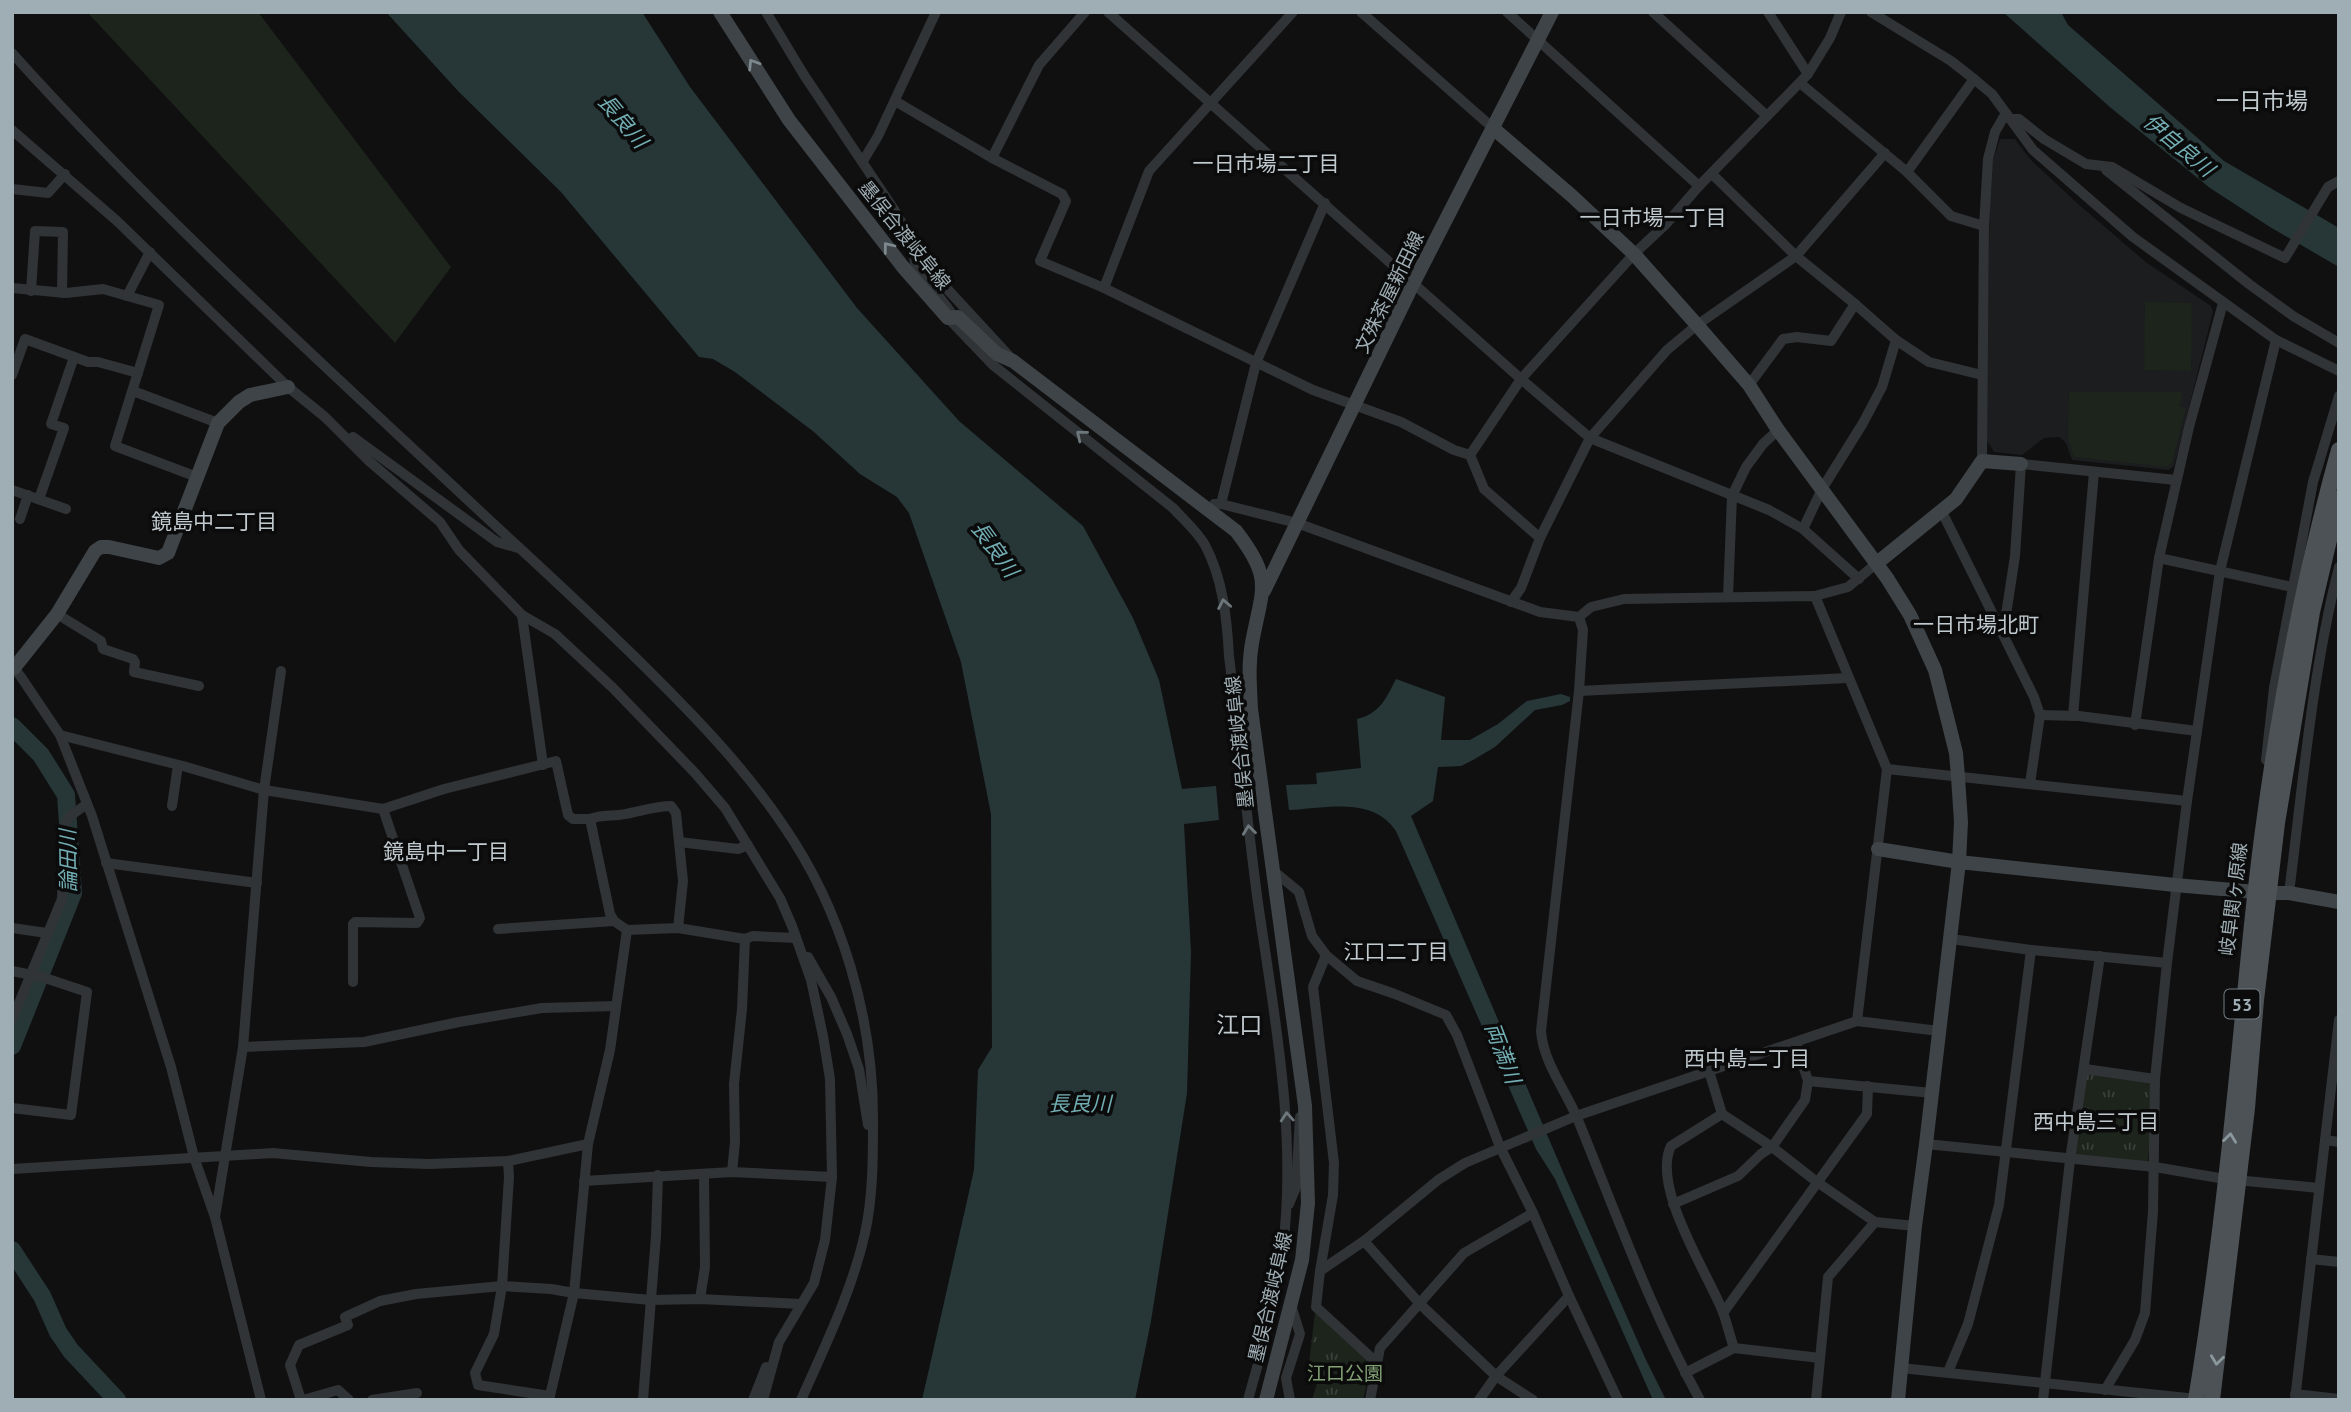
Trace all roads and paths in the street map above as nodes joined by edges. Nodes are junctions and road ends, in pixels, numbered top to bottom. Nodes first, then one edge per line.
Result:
1 (720, 12) edge
2 (766, 12) edge
3 (936, 12) edge
4 (1085, 12) edge
5 (1108, 12) edge
6 (1293, 12) edge
7 (1361, 12) edge
8 (1507, 12) edge
9 (1552, 12) edge
10 (1653, 12) edge
11 (1768, 12) edge
12 (1841, 12) edge
13 (1871, 12) edge
14 (1538, 40) junction
15 (12, 53) edge
16 (1804, 79) junction
17 (1974, 79) junction
18 (895, 101) junction
19 (1212, 103) junction
20 (1767, 116) junction
21 (2008, 116) junction
22 (1493, 128) junction
23 (12, 130) edge
24 (1885, 153) junction
25 (992, 158) junction
26 (863, 161) junction
27 (2101, 166) junction
28 (1907, 172) junction
29 (65, 174) junction
30 (1712, 174) junction
31 (2339, 181) edge
32 (1699, 186) junction
33 (12, 189) edge
34 (1325, 203) junction
35 (1984, 226) junction
36 (913, 243) junction
37 (150, 252) junction
38 (1634, 254) junction
39 (1796, 256) junction
40 (1413, 284) junction
41 (12, 288) edge
42 (1104, 288) junction
43 (31, 291) junction
44 (62, 293) junction
45 (127, 296) junction
46 (2223, 303) junction
47 (1855, 304) junction
48 (948, 318) junction
49 (1697, 325) junction
50 (1896, 340) junction
51 (2276, 341) junction
52 (2339, 342) edge
53 (74, 357) junction
54 (1013, 361) junction
55 (1256, 363) junction
56 (2339, 371) edge
57 (138, 373) junction
58 (12, 375) edge
59 (1982, 375) junction
60 (1521, 379) junction
61 (1749, 385) junction
62 (288, 387) junction
63 (134, 391) junction
64 (2339, 396) edge
65 (1356, 405) junction
66 (325, 416) junction
67 (218, 423) junction
68 (1778, 430) junction
69 (1590, 438) junction
70 (2339, 450) edge
71 (1470, 455) junction
72 (1982, 461) junction
73 (2021, 464) junction
74 (2094, 472) junction
75 (197, 477) junction
76 (2176, 480) junction
77 (1822, 489) junction
78 (12, 490) edge
79 (1732, 496) junction
80 (34, 497) junction
81 (2339, 498) edge
82 (1201, 504) junction
83 (1220, 504) junction
84 (66, 509) dead end
85 (1942, 512) junction
86 (20, 519) dead end
87 (1297, 523) junction
88 (1803, 528) junction
89 (1540, 538) junction
90 (521, 549) junction
91 (2159, 558) junction
92 (1877, 562) junction
93 (2339, 567) edge
94 (2220, 570) junction
95 (1858, 579) junction
96 (2292, 587) junction
97 (1264, 591) junction
98 (2335, 594) edge
99 (1815, 596) junction
100 (1728, 597) junction
101 (1511, 602) junction
102 (2306, 611) junction
103 (57, 614) junction
104 (522, 615) junction
105 (1579, 617) junction
106 (2002, 632) junction
107 (13, 668) edge
108 (281, 671) dead end
109 (1848, 678) junction
110 (199, 686) dead end
111 (1579, 691) junction
112 (2040, 715) junction
113 (2073, 716) junction
114 (2135, 725) junction
115 (2197, 731) junction
116 (60, 735) junction
117 (178, 765) junction
118 (543, 765) junction
119 (1887, 769) junction
120 (1958, 777) junction
121 (2030, 784) junction
122 (264, 790) junction
123 (2186, 801) junction
124 (87, 804) junction
125 (172, 806) dead end
126 (383, 809) junction
127 (590, 819) junction
128 (679, 842) junction
129 (748, 845) junction
130 (1878, 849) junction
131 (1959, 862) junction
132 (106, 863) junction
133 (1275, 872) junction
134 (257, 883) junction
135 (2175, 885) junction
136 (2259, 892) junction
137 (2290, 892) junction
138 (2339, 902) edge
139 (614, 921) junction
140 (12, 928) edge
141 (678, 928) junction
142 (498, 929) dead end
143 (627, 930) junction
144 (47, 933) junction
145 (746, 939) junction
146 (1951, 939) junction
147 (798, 942) junction
148 (2031, 950) junction
149 (1326, 955) junction
150 (2100, 956) junction
151 (2167, 963) junction
152 (12, 971) edge
153 (36, 975) junction
154 (353, 982) dead end
155 (617, 1006) junction
156 (12, 1020) edge
157 (2339, 1020) edge
158 (1857, 1021) junction
159 (1939, 1031) junction
160 (1796, 1043) junction
161 (243, 1047) junction
162 (2085, 1069) junction
163 (1709, 1071) junction
164 (2155, 1079) junction
165 (1808, 1081) junction
166 (1868, 1087) junction
167 (1932, 1093) junction
168 (1305, 1106) junction
169 (12, 1108) edge
170 (1722, 1114) junction
171 (1573, 1117) junction
172 (2325, 1140) junction
173 (2339, 1142) edge
174 (588, 1144) junction
175 (1926, 1144) junction
176 (1503, 1146) junction
177 (1772, 1147) junction
178 (2006, 1153) junction
179 (224, 1155) junction
180 (873, 1156) junction
181 (194, 1157) junction
182 (2070, 1160) junction
183 (508, 1161) junction
184 (2155, 1167) junction
185 (12, 1169) edge
186 (732, 1172) junction
187 (658, 1175) junction
188 (704, 1175) junction
189 (832, 1177) junction
190 (2231, 1179) junction
191 (584, 1181) junction
192 (1816, 1182) junction
193 (2319, 1188) junction
194 (1673, 1204) junction
195 (1286, 1210) junction
196 (1533, 1213) junction
197 (215, 1217) junction
198 (1875, 1222) junction
199 (1915, 1226) junction
200 (1364, 1241) junction
201 (2311, 1259) junction
202 (2339, 1262) edge
203 (1320, 1271) junction
204 (502, 1286) junction
205 (573, 1293) junction
206 (1569, 1296) junction
207 (700, 1299) junction
208 (651, 1300) junction
209 (800, 1304) junction
210 (1420, 1304) junction
211 (1291, 1305) junction
212 (1723, 1312) junction
213 (1734, 1348) junction
214 (775, 1357) junction
215 (1820, 1358) junction
216 (1377, 1363) junction
217 (1901, 1368) junction
218 (1948, 1372) junction
219 (1685, 1373) junction
220 (1496, 1376) junction
221 (2044, 1384) junction
222 (2105, 1390) junction
223 (417, 1393) dead end
224 (2295, 1397) edge
225 (550, 1398) edge
226 (2197, 1399) edge
227 (2339, 1399) edge
228 (261, 1400) edge
229 (302, 1400) edge
230 (349, 1400) edge
231 (372, 1400) edge
232 (643, 1400) edge
233 (752, 1400) edge
234 (763, 1400) edge
235 (801, 1400) edge
236 (1248, 1400) edge
237 (1266, 1400) edge
238 (1290, 1400) edge
239 (1370, 1400) edge
240 (1479, 1400) edge
241 (1532, 1400) edge
242 (1618, 1400) edge
243 (1700, 1400) edge
244 (1816, 1400) edge
245 (1898, 1400) edge
246 (2043, 1400) edge
247 (2212, 1400) edge

48 -> 1 main road, 墨俣合渡岐阜線
2 - 26 street
3 - 18 street
4 - 25 street
5 - 19 street
6 - 19 street
7 - 22 street
8 - 14 street
9 - 14 main road, 文殊茶屋新田線
10 - 20 street
11 - 16 street
12 - 16 street
13 - 17 street
14 - 22 main road, 文殊茶屋新田線
14 - 32 street
15 - 90 street
16 - 20 street
16 - 24 street
17 - 21 street
17 - 28 street
18 - 25 street
18 - 26 street
19 - 34 street
19 - 42 street
20 - 30 street
21 - 27 street
21 - 35 street
21 - 46 street
22 - 38 main road
22 - 40 main road, 文殊茶屋新田線
23 - 29 street
24 - 28 street
24 - 39 street
25 - 42 street
26 - 36 street
27 - 31 street
27 - 52 street
28 - 35 street
29 - 33 street
29 - 37 street
30 - 32 street
30 - 39 street
32 - 38 street
34 - 40 street
34 - 55 street
35 - 59 street
36 - 48 street
36 - 54 street
37 - 45 street
37 - 62 street
38 - 49 main road
38 - 60 street
39 - 47 street
39 - 49 street
40 - 60 street
40 - 65 main road, 文殊茶屋新田線
41 - 43 street
42 - 55 street
43 - 44 street
43 - 44 street
44 - 45 street
45 - 57 street
46 - 51 street
46 - 76 street
47 - 50 street
47 - 61 street
48 - 54 main road, 墨俣合渡岐阜線
195 -> 48 street
49 - 61 main road
49 - 69 street
50 - 59 street
50 - 77 street
51 - 56 street
51 - 94 street
53 - 57 street
53 - 58 street
53 - 80 street
54 - 82 main road, 墨俣合渡岐阜線
55 - 65 street
55 - 83 street
57 - 63 street
59 - 72 street
60 - 69 street
60 - 71 street
61 - 68 main road
62 - 66 street
62 - 67 main road
63 - 67 street
63 - 75 street
64 - 96 street
65 - 71 street
65 - 87 main road, 文殊茶屋新田線
66 - 90 street
66 - 104 street
67 - 75 main road
68 - 77 main road
68 - 79 street
69 - 79 street
69 - 89 street
70 - 102 main road, 岐阜関ヶ原線 / 53
71 - 89 street
72 - 73 main road
72 - 85 main road
73 - 74 street
73 - 106 street
74 - 76 street
74 - 113 street
75 - 103 main road
76 - 91 street
77 - 88 street
77 - 92 main road
78 - 80 street
79 - 88 street
79 - 100 street
80 - 84 street
80 - 86 street
81 - 102 main road, 岐阜関ヶ原線 / 53
82 - 83 street
82 - 97 main road, 墨俣合渡岐阜線
83 - 87 street
85 - 92 main road
85 - 106 street
87 - 97 main road, 文殊茶屋新田線
87 - 101 street
88 - 95 street
89 - 101 street
90 - 180 street
91 - 94 street
91 - 114 street
92 - 95 street
92 - 120 main road
93 - 98 street
94 - 96 street
94 - 115 street
95 - 99 street
96 - 136 street
97 - 133 main road, 墨俣合渡岐阜線
98 - 137 street
99 - 100 street
99 - 109 street
100 - 105 street
101 - 105 street
102 - 136 main road, 岐阜関ヶ原線 / 53
103 - 107 main road
103 - 110 street
104 - 118 street
104 - 129 street
105 - 111 street
106 - 112 street
107 - 116 street
108 - 122 street
109 - 111 street
109 - 119 street
111 - 171 street
112 - 113 street
112 - 121 street
113 - 114 street
114 - 115 street
115 - 123 street
116 - 117 street
116 - 124 street
117 - 122 street
117 - 125 street
118 - 126 street
118 - 127 street
119 - 120 street
119 - 130 street
120 - 121 street
120 - 131 main road
121 - 123 street
122 - 126 street
122 - 134 street
123 - 135 street
124 - 132 street
124 - 144 street
126 - 154 street
127 - 128 street
127 - 139 street
128 - 129 street
128 - 141 street
129 - 147 street
130 - 131 main road
130 - 158 street
131 - 135 main road
131 - 146 main road
132 - 134 street
132 - 181 street
133 - 149 street
133 - 168 main road, 墨俣合渡岐阜線
134 - 161 street
135 - 136 main road
135 - 151 street
136 - 137 main road
136 - 190 main road, 岐阜関ヶ原線 / 53
137 - 138 main road
139 - 142 street
139 - 143 street
140 - 144 street
141 - 143 street
141 - 145 street
143 - 155 street
144 - 153 street
145 - 147 street
145 - 186 street
146 - 148 street
146 - 159 main road
147 - 180 street
147 - 189 street
148 - 150 street
148 - 178 street
149 - 176 street
149 - 203 street
150 - 151 street
150 - 162 street
151 - 164 street
152 - 153 street
153 - 156 street
153 - 169 street
155 - 161 street
155 - 174 street
157 - 172 street
158 - 159 street
158 - 160 street
159 - 167 main road
160 - 163 street
160 - 165 street
161 - 179 street
162 - 164 street
162 - 182 street
163 - 170 street
163 - 171 street
164 - 184 street
165 - 166 street
165 - 177 street
166 - 167 street
166 - 192 street
167 - 175 main road
168 - 195 street
168 - 211 main road, 墨俣合渡岐阜線
170 - 177 street
170 - 194 street
171 - 176 street
171 - 219 street
172 - 173 street
172 - 193 street
174 - 183 street
174 - 191 street
175 - 178 street
175 - 199 main road
176 - 196 street
176 - 200 street
177 - 192 street
177 - 194 street
178 - 182 street
178 - 218 street
179 - 181 street
179 - 183 street
179 - 197 street
180 - 235 street
181 - 185 street
181 - 197 street
182 - 184 street
182 - 221 street
183 - 204 street
184 - 190 street
184 - 222 street
186 - 188 street
186 - 189 street
187 - 188 street
187 - 191 street
187 - 208 street
188 - 207 street
189 - 209 street
190 - 193 street
190 - 226 main road, 岐阜関ヶ原線 / 53
190 -> 247 main road, 岐阜関ヶ原線 / 53
191 - 205 street
192 - 198 street
192 - 212 street
193 - 201 street
194 - 212 street
195 - 236 street
196 - 206 street
196 - 210 street
197 - 228 street
198 - 199 street
198 - 215 street
199 - 217 main road
200 - 203 street
200 - 210 street
201 - 202 street
201 - 224 street
203 - 216 street
204 - 205 street
204 - 225 street
204 - 229 street
205 - 208 street
205 - 225 street
206 - 220 street
206 - 242 street
207 - 208 street
207 - 209 street
208 - 232 street
209 - 214 street
210 - 216 street
210 - 220 street
211 - 237 main road, 墨俣合渡岐阜線
211 - 238 street
212 - 213 street
213 - 215 street
213 - 219 street
214 - 233 street
214 - 234 street
215 - 244 street
216 - 239 street
217 - 218 street
217 - 245 main road
218 - 221 street
219 - 243 street
220 - 240 street
220 - 241 street
221 - 222 street
221 - 246 street
222 - 226 street
223 - 231 street
224 - 227 street
229 - 230 street

